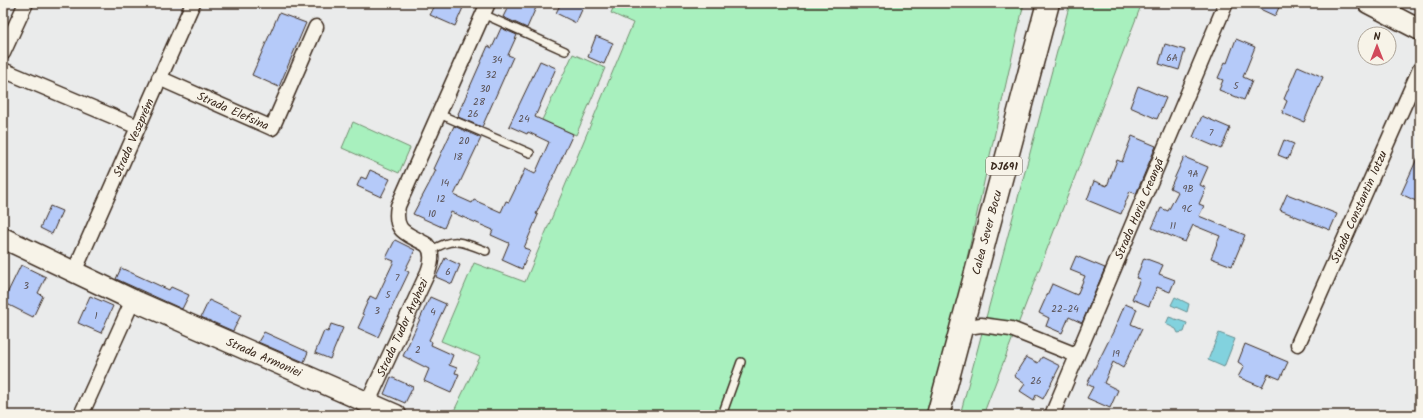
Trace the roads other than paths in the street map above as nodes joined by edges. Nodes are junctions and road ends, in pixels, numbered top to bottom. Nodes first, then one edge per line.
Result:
1 (26, 3) edge
2 (192, 3) edge
3 (1048, 3) edge
4 (1226, 3) edge
5 (1368, 3) edge
6 (485, 9) edge
7 (316, 27) dead end
8 (1420, 30) edge
9 (565, 51) dead end
10 (3, 53) edge
11 (1420, 69) edge
12 (3, 70) edge
13 (159, 78) junction
14 (438, 114) junction
15 (138, 127) junction
16 (530, 153) dead end
17 (3, 238) edge
18 (431, 251) junction
19 (486, 251) dead end
20 (74, 272) junction
21 (133, 300) junction
22 (961, 328) junction
23 (1298, 344) dead end
24 (1076, 355) junction
25 (741, 362) dead end
26 (368, 402) junction
27 (82, 415) edge
28 (396, 415) edge
29 (722, 415) edge
30 (938, 415) edge
31 (1052, 415) edge

1 - 10 street
2 - 13 street, Strada Veszprém
3 - 22 main road, Calea Sever Bocu / DJ691
4 - 24 street, Strada Horia Creangă
5 - 8 street
6 - 9 lane
6 - 14 street
7 - 13 street, Strada Elefsina
11 - 23 street, Strada Constantin Iotzu
12 - 15 street
13 - 15 street, Strada Veszprém
14 - 16 lane
14 - 18 street
15 - 20 street, Strada Veszprém
17 - 20 street, Strada Armoniei
18 - 19 lane
18 - 26 street, Strada Tudor Arghezi
20 - 21 street, Strada Armoniei
21 - 26 street, Strada Armoniei
21 - 27 street
22 - 24 street
22 - 30 main road, Calea Sever Bocu / DJ691
24 - 31 street, Strada Horia Creangă
25 - 29 lane
26 - 28 street, Strada Armoniei

